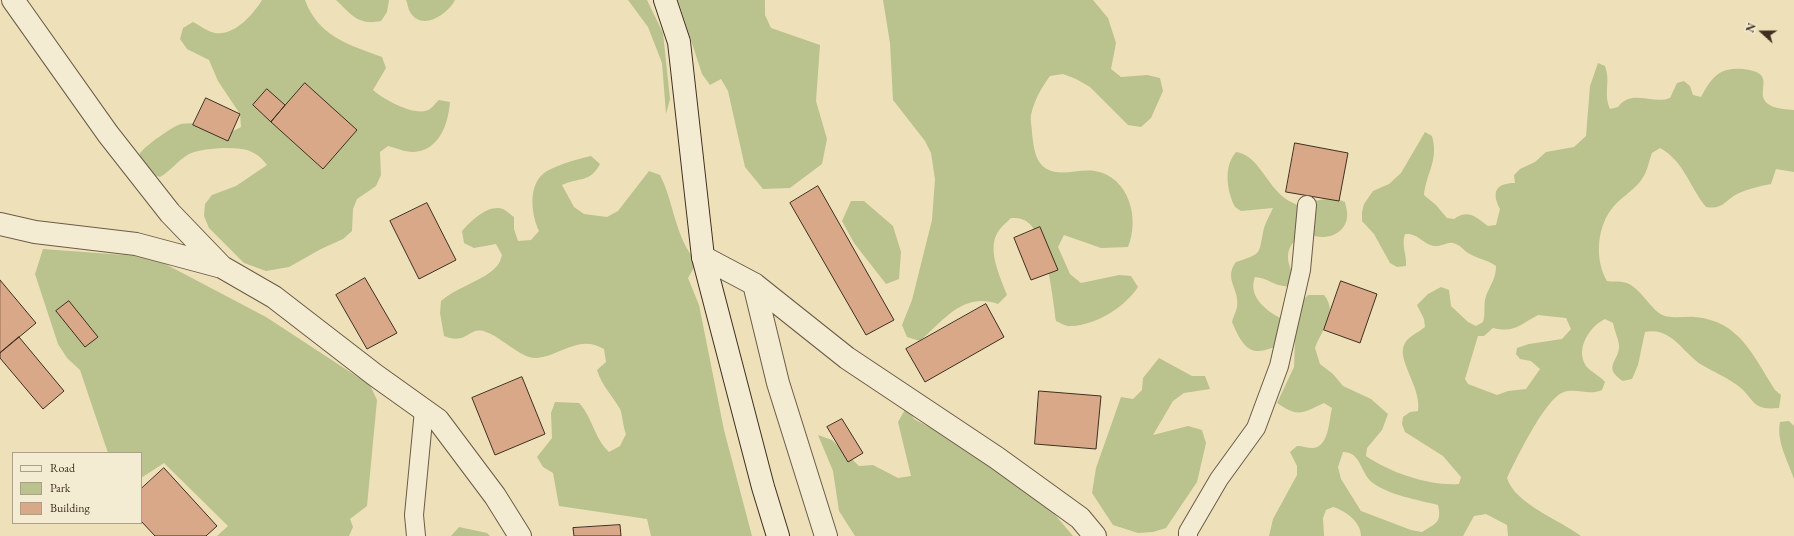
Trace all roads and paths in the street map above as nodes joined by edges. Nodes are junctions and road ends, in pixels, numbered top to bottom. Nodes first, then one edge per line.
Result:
1 (13, 0) edge
2 (665, 0) edge
3 (1307, 205) dead end
4 (0, 224) edge
5 (703, 257) junction
6 (222, 267) junction
7 (754, 284) junction
8 (424, 410) junction
9 (416, 536) edge
10 (520, 536) edge
11 (778, 536) edge
12 (826, 536) edge
13 (1095, 536) edge
14 (1188, 536) edge

1 - 6 street
2 - 5 street
3 - 14 lane
4 - 6 street
5 - 7 street
5 - 11 street
6 - 8 street
7 - 12 street
7 - 13 street
8 - 9 lane
8 - 10 street

